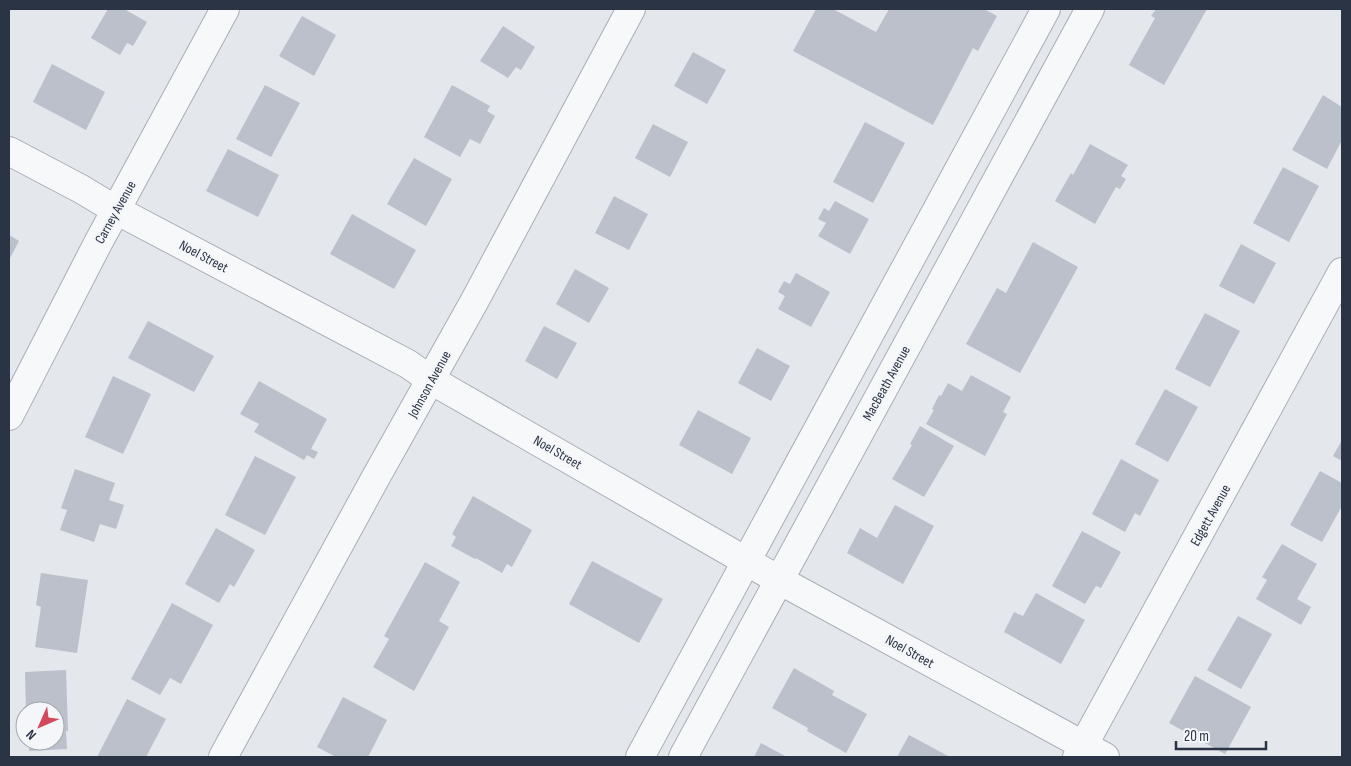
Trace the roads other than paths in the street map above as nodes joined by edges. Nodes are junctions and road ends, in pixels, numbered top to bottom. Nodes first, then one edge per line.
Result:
1 (225, 9) edge
2 (631, 9) edge
3 (1046, 9) edge
4 (1090, 9) edge
5 (1029, 39) junction
6 (1062, 60) junction
7 (9, 151) edge
8 (116, 210) junction
9 (1342, 272) edge
10 (431, 380) junction
11 (9, 416) edge
12 (746, 561) junction
13 (779, 580) junction
14 (1089, 754) edge
15 (223, 757) edge
16 (640, 757) edge
17 (683, 757) edge

1 - 8 street, Carney Avenue
2 - 10 street, Johnson Avenue
3 - 5 street
4 - 6 street, MacBeath Avenue
5 - 6 street
5 - 12 street
6 - 13 street, MacBeath Avenue
7 - 8 street, Noel Street
8 - 10 street, Noel Street
8 - 11 street, Carney Avenue
9 - 14 street, Edgett Avenue
10 - 12 street, Noel Street
10 - 15 street, Johnson Avenue
12 - 13 street, Noel Street
12 - 16 street
13 - 14 street, Noel Street
13 - 17 street, MacBeath Avenue

